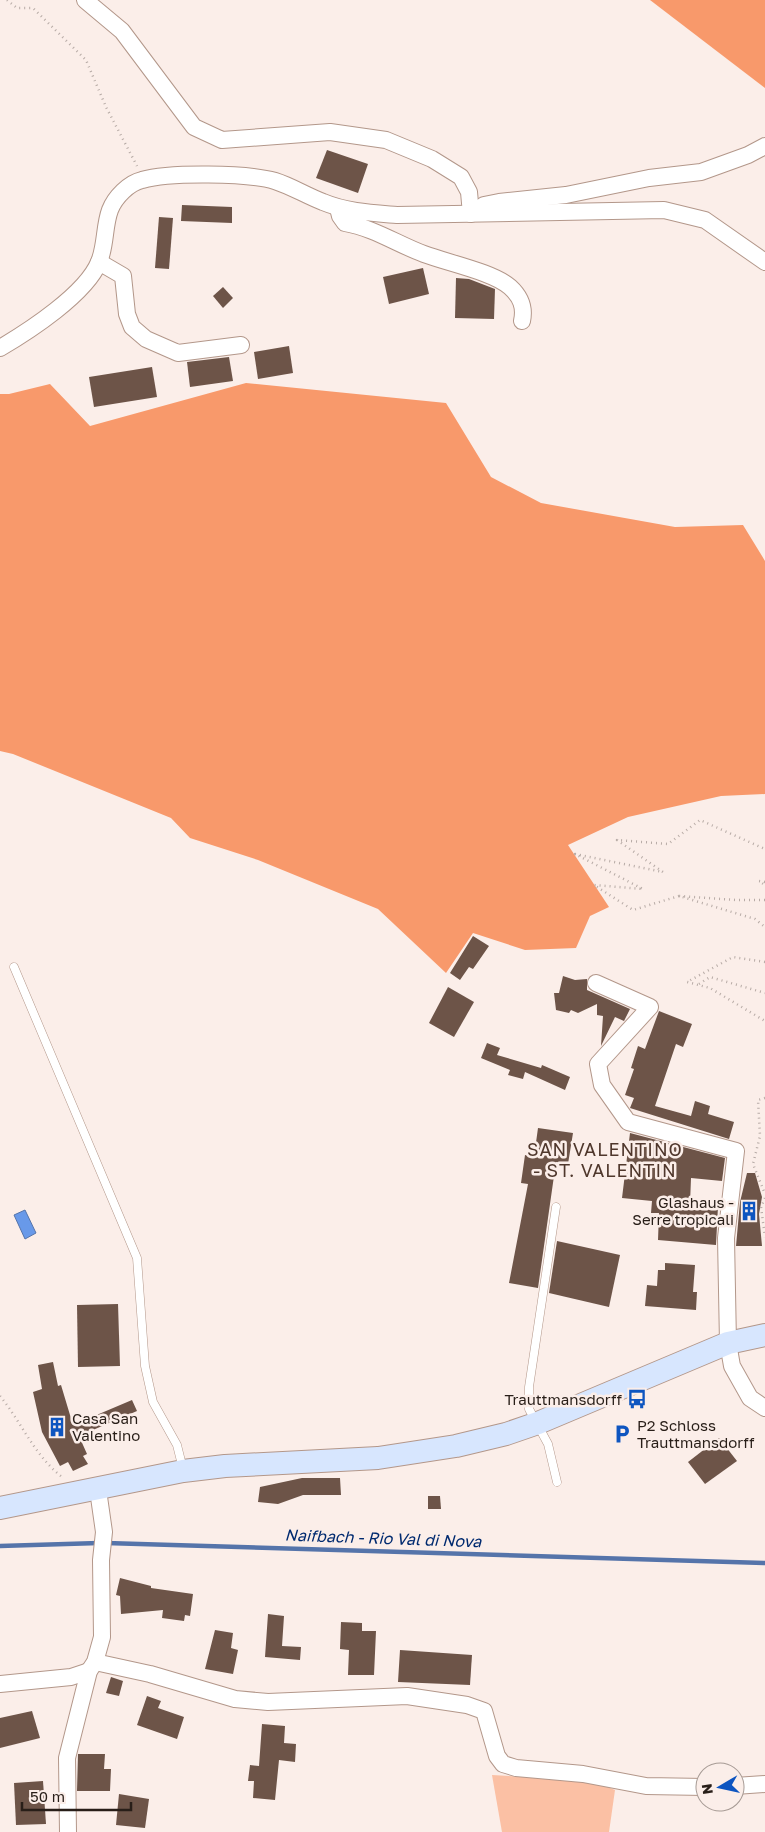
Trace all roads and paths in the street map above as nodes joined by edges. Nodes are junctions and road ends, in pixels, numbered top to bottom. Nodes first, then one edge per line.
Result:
1 (7, 0) edge
2 (85, 0) edge
3 (765, 146) edge
4 (141, 180) junction
5 (338, 208) junction
6 (471, 214) junction
7 (99, 262) junction
8 (765, 262) edge
9 (522, 321) dead end
10 (241, 345) dead end
11 (0, 348) edge
12 (765, 849) edge
13 (679, 896) junction
14 (765, 900) edge
15 (765, 927) edge
16 (765, 962) edge
17 (14, 967) dead end
18 (596, 983) dead end
19 (699, 984) junction
20 (765, 993) edge
21 (765, 1021) edge
22 (765, 1098) edge
23 (765, 1196) edge
24 (556, 1207) dead end
25 (765, 1237) edge
26 (765, 1334) edge
27 (728, 1343) junction
28 (0, 1396) edge
29 (765, 1408) edge
30 (538, 1423) junction
31 (183, 1471) junction
32 (64, 1478) dead end
33 (557, 1482) dead end
34 (98, 1490) junction
35 (0, 1508) edge
36 (92, 1667) junction
37 (0, 1684) edge
38 (765, 1784) edge
39 (745, 1785) edge
40 (695, 1786) edge
41 (68, 1832) edge

1 - 4 path
2 - 6 street
3 - 6 street
4 - 5 street
4 - 7 street
5 - 6 street
5 - 9 street
6 - 8 street
7 - 10 street
7 - 11 street
12 - 13 path
13 - 14 path
13 - 15 path
16 - 19 path
17 - 31 lane
18 - 27 street
19 - 20 path
19 - 21 path
22 - 23 path
23 - 25 path
24 - 30 lane
26 - 27 main road
27 - 29 street
27 - 30 main road
28 - 32 path
30 - 31 main road
30 - 33 lane
31 - 34 main road
34 - 35 main road
34 - 36 street
36 - 37 street
36 - 40 street
36 - 41 street
38 - 39 street

